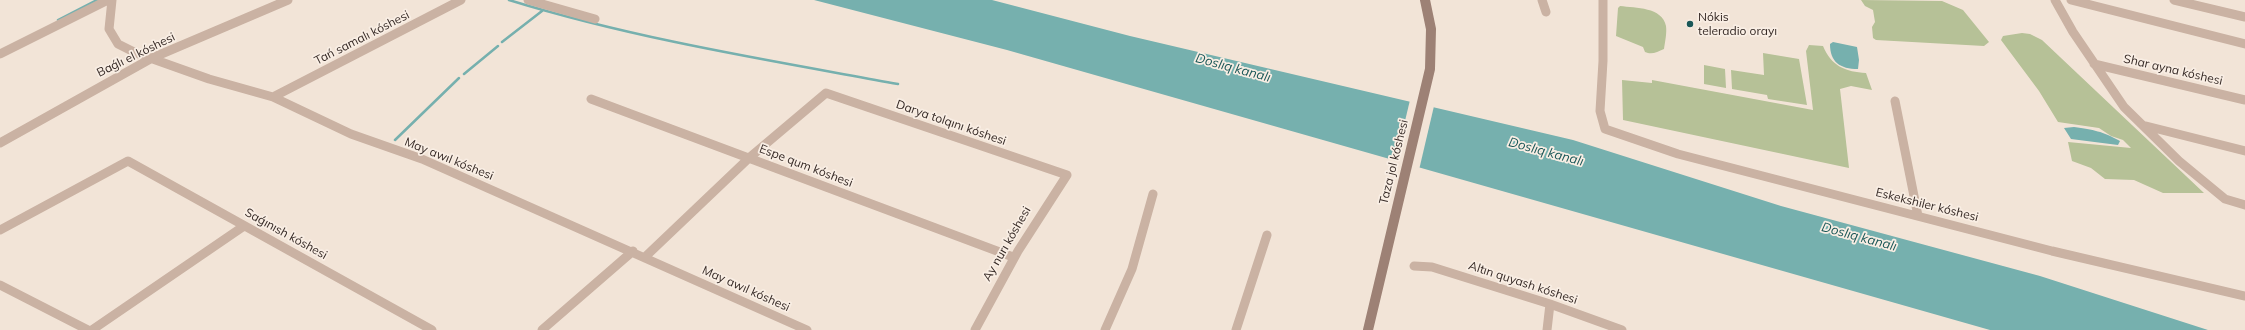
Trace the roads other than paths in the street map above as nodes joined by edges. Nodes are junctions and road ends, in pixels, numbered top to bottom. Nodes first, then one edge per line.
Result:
1 (108, 0) edge
2 (112, 0) edge
3 (288, 0) edge
4 (461, 0) edge
5 (528, 0) edge
6 (1425, 0) edge
7 (1542, 0) edge
8 (1603, 0) edge
9 (2055, 0) edge
10 (2071, 0) edge
11 (2174, 0) edge
12 (1546, 12) dead end
13 (2245, 17) edge
14 (594, 20) dead end
15 (2245, 44) edge
16 (0, 54) edge
17 (152, 58) junction
18 (2094, 64) junction
19 (273, 97) junction
20 (591, 99) dead end
21 (2245, 100) edge
22 (1895, 101) dead end
23 (2144, 126) junction
24 (0, 143) edge
25 (2245, 151) edge
26 (749, 158) junction
27 (1068, 175) joint
28 (1154, 194) dead end
29 (2245, 205) edge
30 (1918, 216) junction
31 (244, 226) junction
32 (0, 230) edge
33 (1267, 235) dead end
34 (632, 251) junction
35 (645, 257) junction
36 (1013, 257) junction
37 (1414, 266) dead end
38 (0, 285) edge
39 (2245, 296) edge
40 (1550, 304) junction
41 (88, 330) edge
42 (92, 330) edge
43 (432, 330) edge
44 (542, 330) edge
45 (807, 330) edge
46 (975, 330) edge
47 (1105, 330) edge
48 (1236, 330) edge
49 (1368, 330) edge
50 (1547, 330) edge
51 (1622, 330) edge

1 - 16 street
2 - 17 street, May awıl kóshesi
3 - 17 street, Baǵlı el kóshesi
4 - 19 street, Tań samalı kóshesi
5 - 14 street
6 - 49 main road, Taza jol kóshesi
7 - 12 street
8 - 30 street, Eskekshiler kóshesi
9 - 18 street
10 - 15 street
11 - 13 street
17 - 19 street, May awıl kóshesi
17 - 24 street, Baǵlı el kóshesi
18 - 21 street, Shar ayna kóshesi
18 - 23 street
19 - 34 street, May awıl kóshesi
20 - 26 street, Espe qum kóshesi
22 - 30 street
23 - 25 street
23 - 29 street
26 - 27 street, Darya tolqını kóshesi
26 - 35 street
26 - 36 street, Espe qum kóshesi
27 - 36 street, Ay nurı kóshesi
28 - 47 street
30 - 39 street, Eskekshiler kóshesi
31 - 32 street, Saǵınısh kóshesi
31 - 42 street
31 - 43 street, Saǵınısh kóshesi
33 - 48 street
34 - 35 street, May awıl kóshesi
34 - 44 street
35 - 45 street, May awıl kóshesi
36 - 46 street, Ay nurı kóshesi
37 - 40 street, Altın quyash kóshesi
38 - 41 street
40 - 50 street
40 - 51 street, Altın quyash kóshesi

